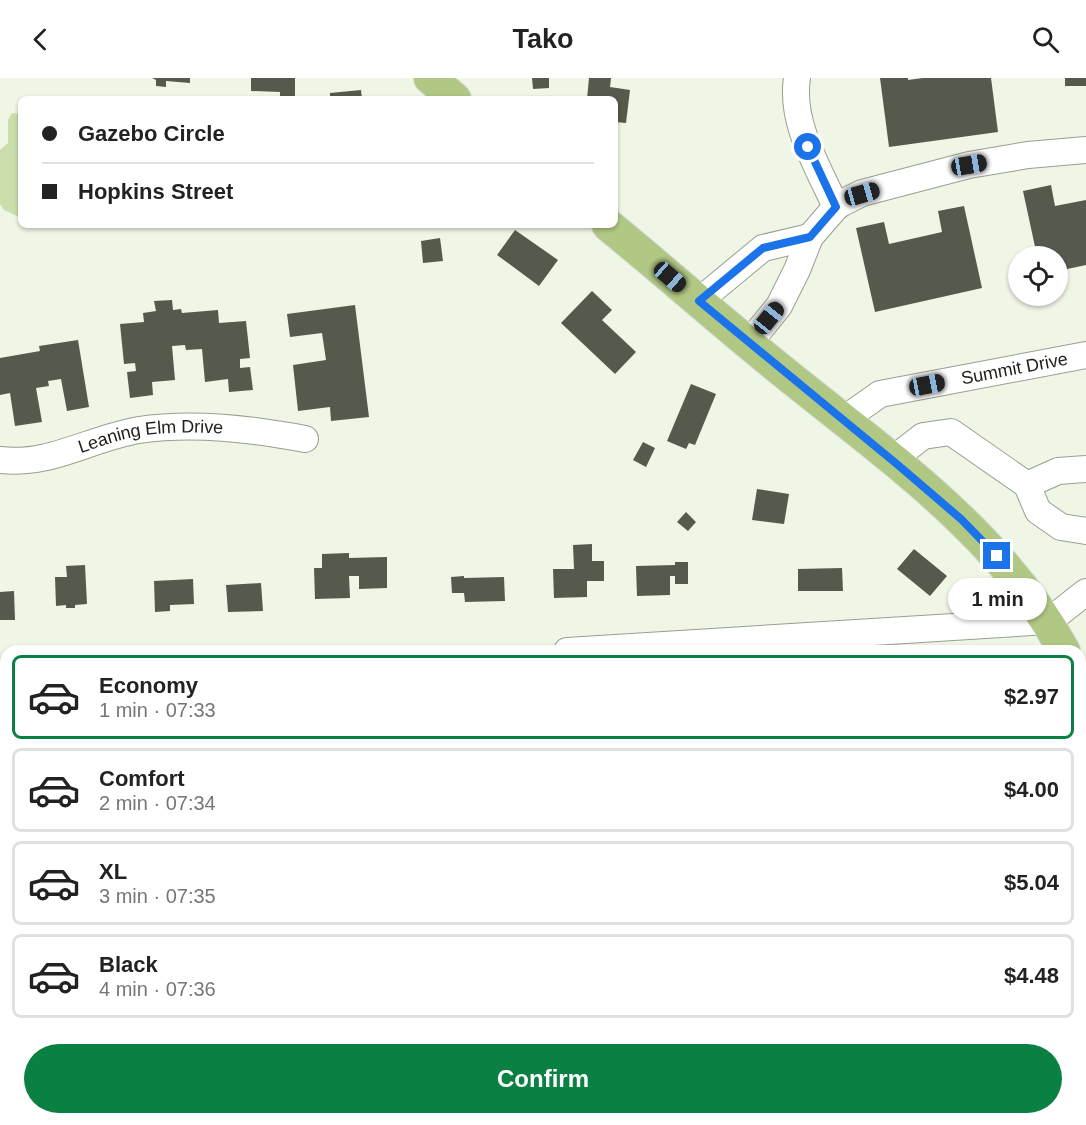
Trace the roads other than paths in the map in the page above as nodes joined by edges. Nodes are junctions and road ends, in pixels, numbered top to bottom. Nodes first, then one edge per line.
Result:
1 (430, 78) edge
2 (797, 78) edge
3 (451, 96) edge
4 (1086, 150) edge
5 (836, 207) junction
6 (612, 228) edge
7 (810, 237) junction
8 (699, 301) junction
9 (748, 344) junction
10 (1086, 355) edge
11 (843, 420) junction
12 (305, 439) dead end
13 (0, 460) edge
14 (892, 460) junction
15 (1086, 469) edge
16 (1027, 485) junction
17 (1086, 531) edge
18 (1086, 592) edge
19 (1048, 621) junction
20 (663, 645) edge
21 (1061, 645) edge

1 - 3 main road
2 - 5 street
4 - 5 street
5 - 7 street
6 - 8 main road
7 - 8 street
7 - 9 street
8 - 9 main road
9 - 11 main road
10 - 11 street, Summit Drive
11 - 14 main road
12 - 13 street, Leaning Elm Drive
14 - 16 street
14 - 19 main road
15 - 16 street
16 - 17 street
18 - 19 street
19 - 20 street
19 - 21 main road

